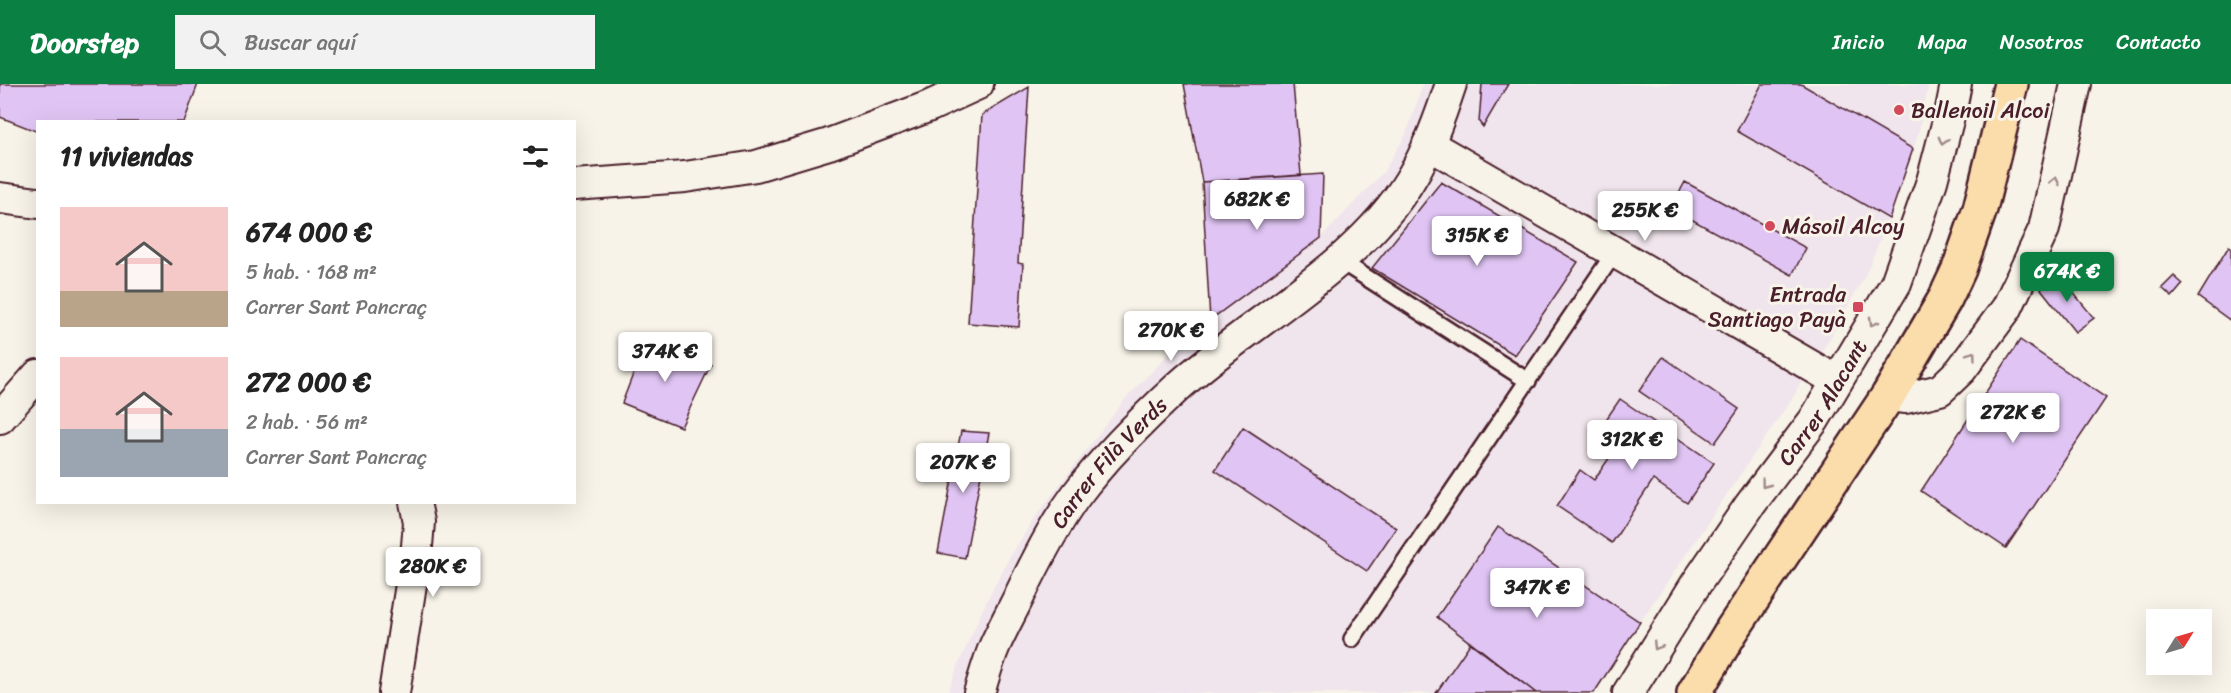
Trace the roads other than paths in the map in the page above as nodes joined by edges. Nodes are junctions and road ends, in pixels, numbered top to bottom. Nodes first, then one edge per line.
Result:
1 (978, 84) edge
2 (1451, 84) edge
3 (1956, 84) edge
4 (2011, 84) edge
5 (2076, 84) edge
6 (1428, 144) junction
7 (576, 184) edge
8 (0, 198) edge
9 (36, 203) edge
10 (1615, 252) junction
11 (1339, 260) junction
12 (36, 377) edge
13 (1528, 381) junction
14 (1837, 381) junction
15 (1888, 396) junction
16 (0, 418) edge
17 (415, 504) edge
18 (1352, 639) dead end
19 (394, 693) edge
20 (979, 693) edge
21 (1628, 693) edge
22 (1694, 693) edge

1 - 7 street
2 - 6 street, Carrer Filà Verds
3 -> 14 street, Carrer Alacant
4 - 15 main road
15 -> 5 street
6 - 10 street
6 - 11 street, Carrer Filà Verds
8 - 9 street
10 - 13 lane
10 - 14 street
11 - 13 lane
11 - 20 street, Carrer Filà Verds
12 - 16 street
13 - 18 lane
14 -> 21 street, Carrer Alacant
15 - 22 main road
17 - 19 street

